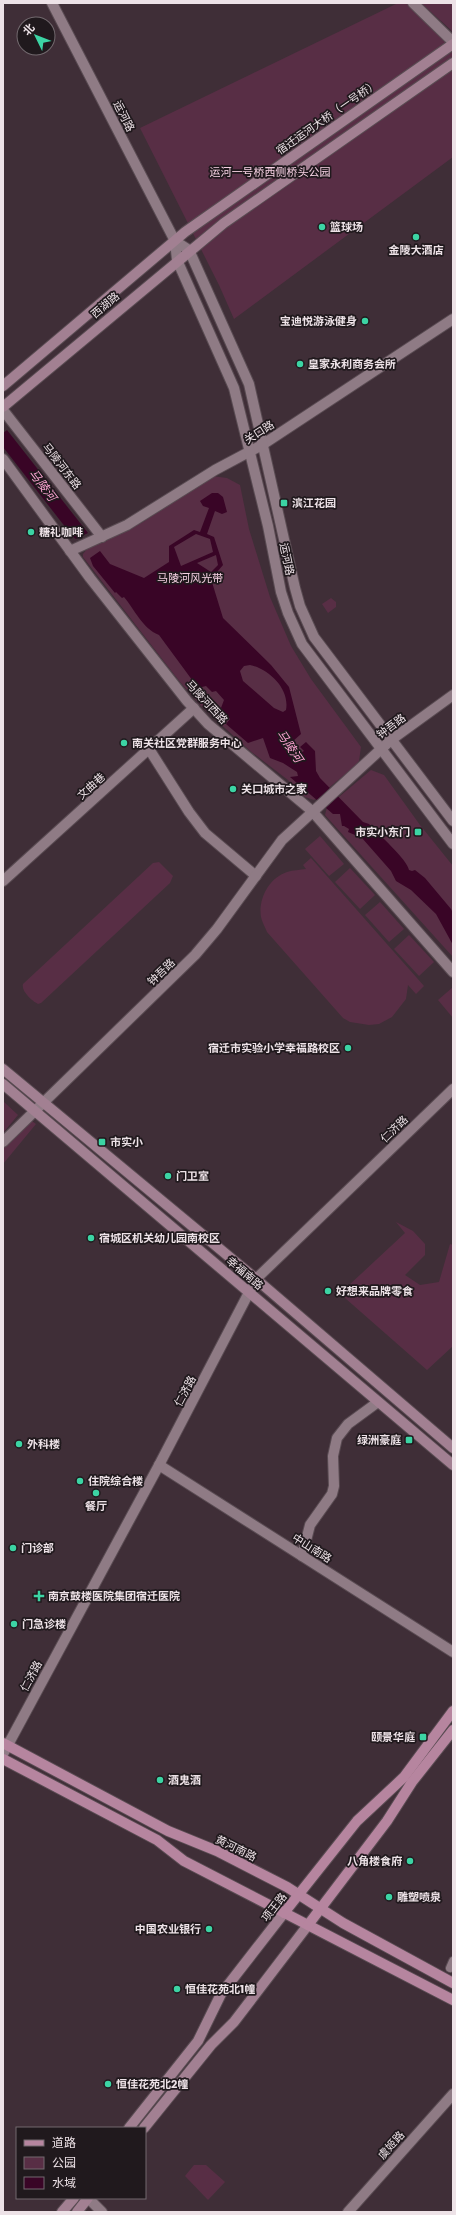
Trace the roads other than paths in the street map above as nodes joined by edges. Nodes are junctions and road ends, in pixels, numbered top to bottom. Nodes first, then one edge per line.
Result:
1 (52, 3) edge
2 (413, 3) edge
3 (453, 43) edge
4 (453, 63) edge
5 (214, 210) joint
6 (175, 241) junction
7 (189, 250) junction
8 (177, 260) junction
9 (453, 319) edge
10 (3, 386) edge
11 (3, 409) edge
12 (262, 445) junction
13 (248, 453) junction
14 (3, 459) edge
15 (102, 537) junction
16 (70, 550) junction
17 (453, 695) edge
18 (194, 708) junction
19 (391, 740) junction
20 (149, 749) junction
21 (380, 749) junction
22 (316, 808) junction
23 (453, 821) edge
24 (453, 844) edge
25 (256, 876) junction
26 (3, 880) edge
27 (453, 972) edge
28 (3, 1070) edge
29 (3, 1084) edge
30 (453, 1089) edge
31 (43, 1102) junction
32 (34, 1111) junction
33 (3, 1142) edge
34 (256, 1279) junction
35 (249, 1292) junction
36 (378, 1402) junction
37 (453, 1448) edge
38 (159, 1465) junction
39 (453, 1465) edge
40 (302, 1556) junction
41 (453, 1652) edge
42 (453, 1711) edge
43 (453, 1730) edge
44 (4, 1747) edge
45 (3, 1759) edge
46 (299, 1894) junction
47 (321, 1909) junction
48 (284, 1913) junction
49 (308, 1925) junction
50 (453, 1983) edge
51 (453, 2000) edge
52 (453, 2094) edge
53 (130, 2127) edge
54 (145, 2127) edge
55 (73, 2199) edge
56 (87, 2199) edge
57 (89, 2199) edge
58 (62, 2212) edge
59 (77, 2212) edge
60 (102, 2212) edge
61 (348, 2212) edge

1 - 6 street, 运河路
2 - 3 street
3 - 5 main road, 宿迁运河大桥（一号桥）
4 - 7 main road, 西湖路
5 - 6 main road, 西湖路
6 - 7 street, 运河路
6 - 8 street, 运河路
6 - 10 main road, 西湖路
7 - 8 main road, 西湖路
7 - 12 street, 运河路
8 - 11 main road, 西湖路
8 - 13 street, 运河路
9 - 12 street, 关口路
11 - 15 street, 马陵河东路
12 - 13 street, 关口路
12 - 19 street, 运河路
13 - 15 street, 关口路
13 - 21 street, 运河路
14 - 16 street, 马陵河西路
15 - 16 street, 关口路
16 - 18 street, 马陵河西路
17 - 19 street, 钟吾路
18 - 20 street, 文曲巷
18 - 22 street, 马陵河西路
19 - 21 street, 钟吾路
19 - 23 street, 运河路
20 - 25 street
20 - 26 street, 文曲巷
21 - 22 street, 钟吾路
21 - 24 street, 运河路
22 - 25 street, 钟吾路
22 - 27 street, 马陵河西路
25 - 31 street, 钟吾路
28 - 31 main road, 幸福南路
29 - 32 main road, 幸福南路
30 - 34 street, 仁济路
31 - 32 street, 钟吾路
31 - 34 main road, 幸福南路
32 - 33 street, 钟吾路
32 - 35 main road, 幸福南路
34 - 35 street, 仁济路
34 - 37 main road, 幸福南路
35 - 36 main road, 幸福南路
35 - 38 street, 仁济路
36 - 39 main road, 幸福南路
36 - 40 street
38 - 40 street, 中山南路
38 - 44 street, 仁济路
40 - 41 street, 中山南路
42 - 46 main road, 项王路
43 - 47 main road
44 - 46 main road, 黄河南路
45 - 48 main road
46 - 47 main road, 黄河南路
46 - 48 main road, 项王路
47 - 49 main road
47 - 50 main road, 黄河南路
48 - 49 main road
48 - 53 main road, 项王路
49 - 51 main road
49 - 54 main road
52 - 61 street, 虞姬路
55 - 58 main road
56 - 59 main road
57 - 60 street

